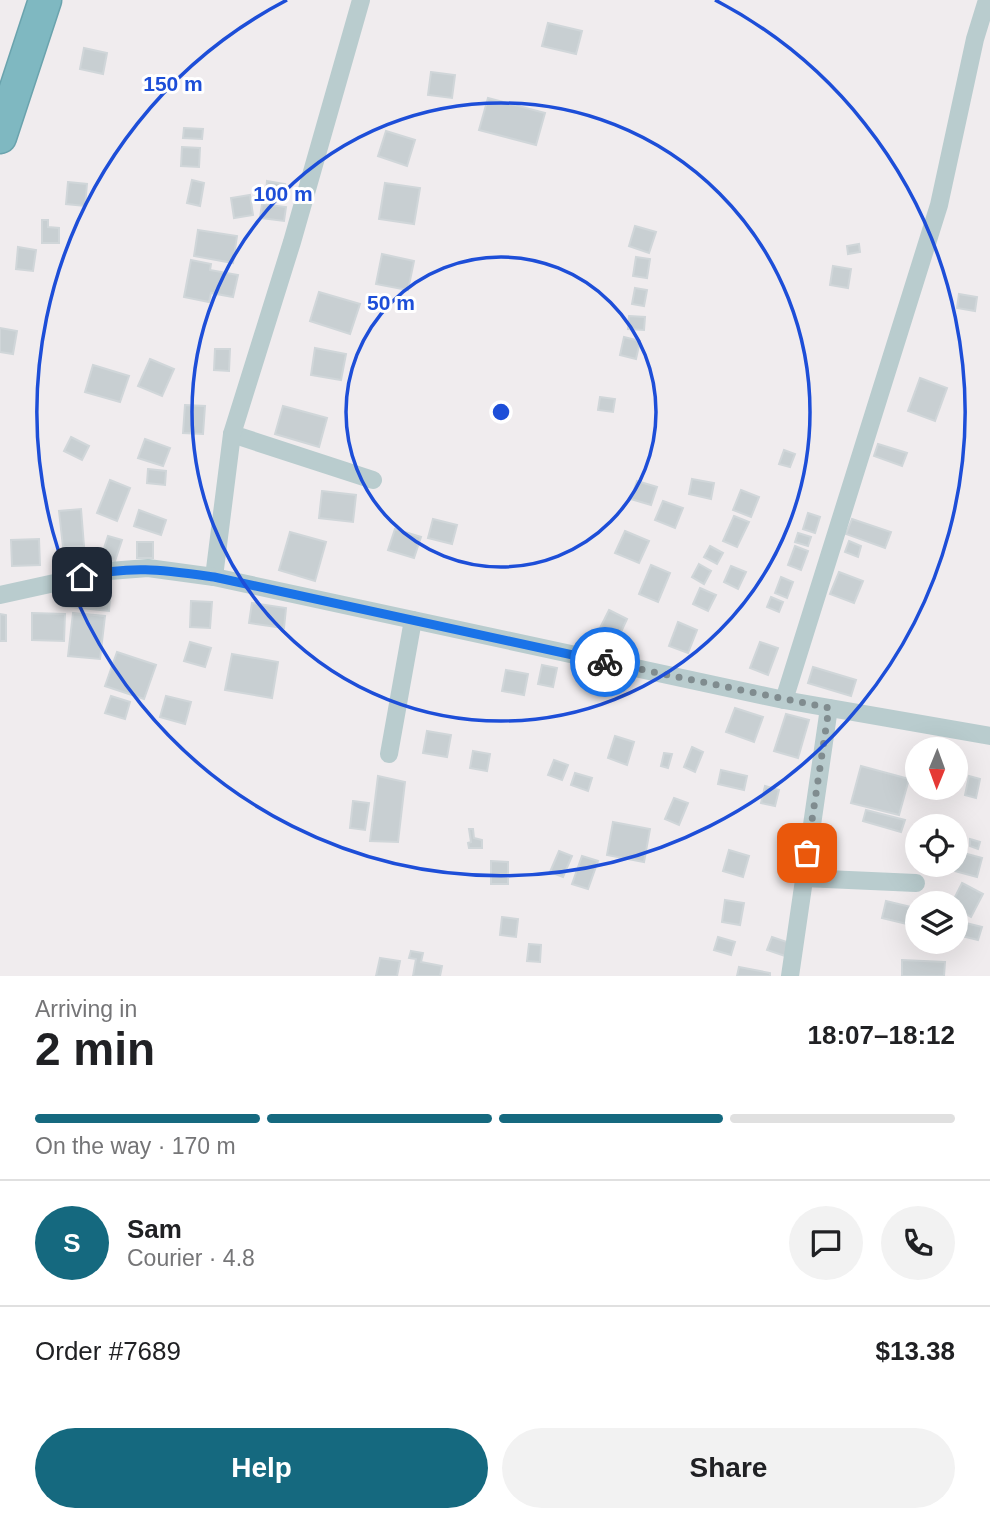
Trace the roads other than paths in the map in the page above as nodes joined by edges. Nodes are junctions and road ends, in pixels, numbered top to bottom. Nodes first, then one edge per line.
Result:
1 (46, 0) edge
2 (361, 0) edge
3 (987, 0) edge
4 (0, 137) edge
5 (232, 435) junction
6 (373, 480) dead end
7 (214, 577) junction
8 (0, 595) edge
9 (413, 620) junction
10 (784, 700) junction
11 (829, 708) junction
12 (990, 736) edge
13 (389, 754) dead end
14 (804, 878) junction
15 (916, 883) dead end
16 (790, 976) edge

1 - 4 highway
2 - 5 street
3 - 10 street
5 - 6 street
5 - 7 street
7 - 8 street
7 - 9 street
9 - 10 street
9 - 13 street
10 - 11 street
11 - 12 street
11 - 14 street
14 - 15 street
14 - 16 street

